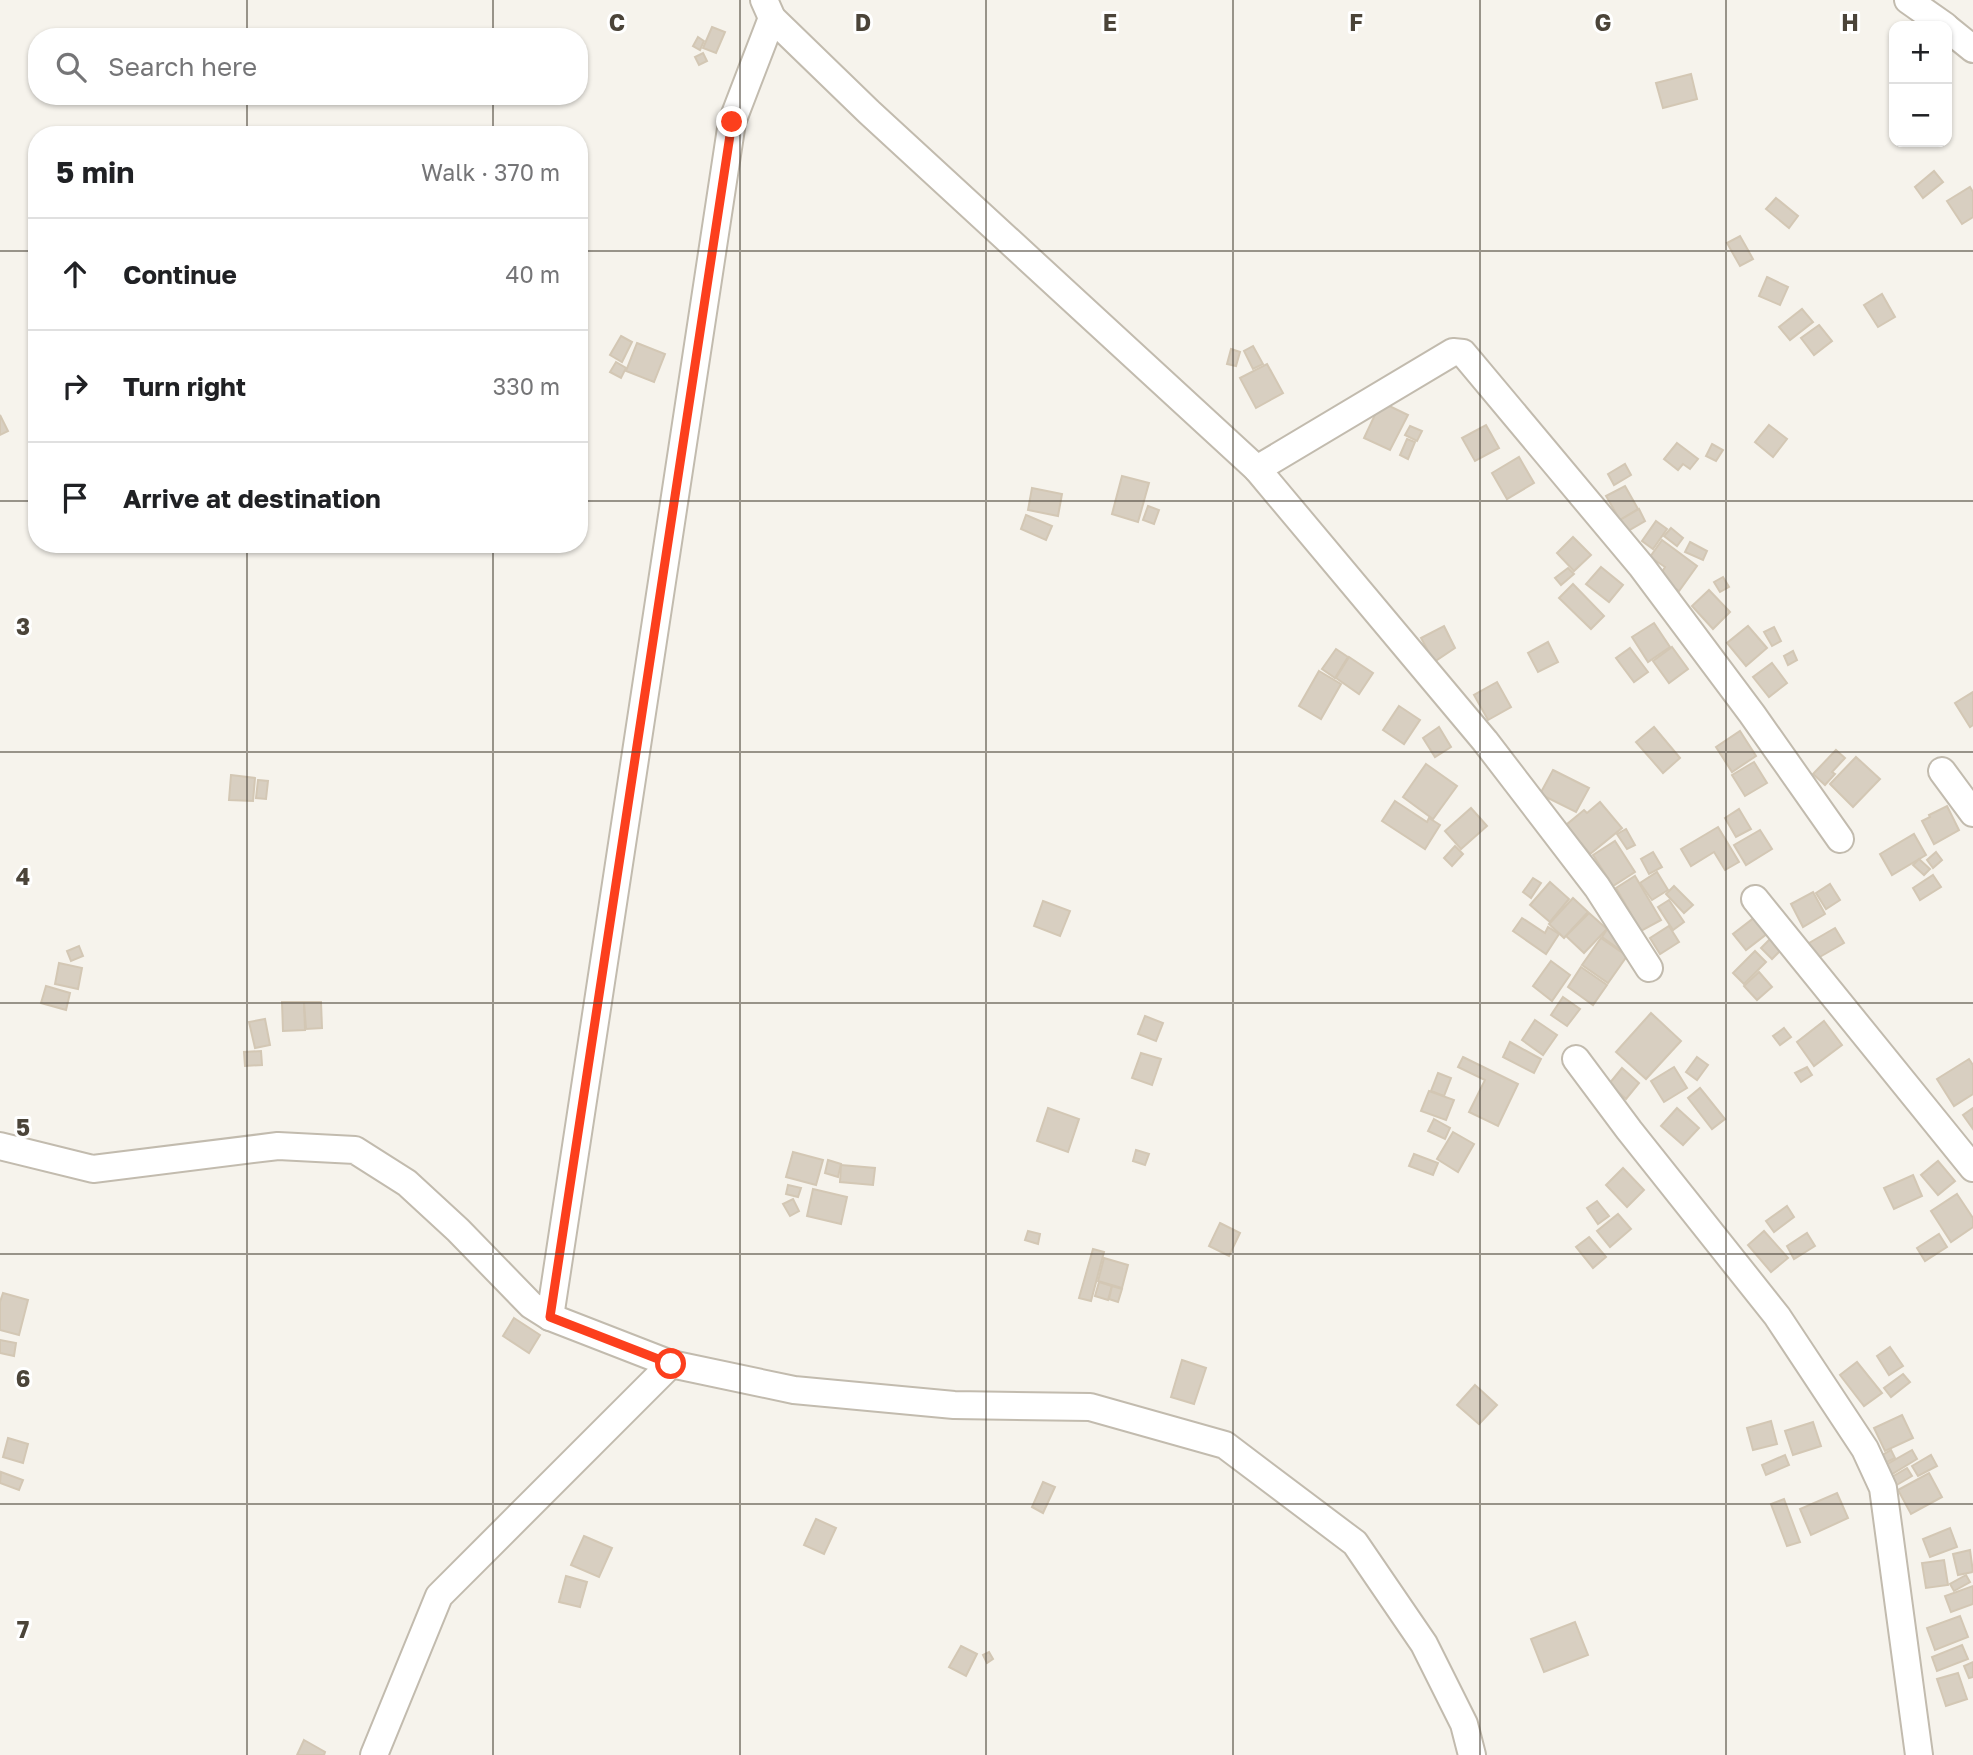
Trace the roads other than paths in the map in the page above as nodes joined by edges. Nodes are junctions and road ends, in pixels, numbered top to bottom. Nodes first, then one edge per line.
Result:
1 (1908, 0) edge
2 (768, 9) edge
3 (1938, 21) edge
4 (1952, 32) edge
5 (1973, 50) edge
6 (1257, 469) junction
7 (1941, 771) dead end
8 (1973, 813) edge
9 (1840, 839) dead end
10 (1755, 899) dead end
11 (1649, 968) dead end
12 (1576, 1059) dead end
13 (0, 1146) edge
14 (1973, 1168) edge
15 (550, 1317) junction
16 (671, 1364) junction
17 (374, 1755) edge
18 (1472, 1755) edge
19 (1919, 1755) edge

1 - 3 street
2 - 6 street
2 - 15 street
4 - 5 street
6 - 9 street
6 - 11 street
7 - 8 street
10 - 14 street
12 - 19 street
13 - 15 street
15 - 16 street
16 - 17 street
16 - 18 street

